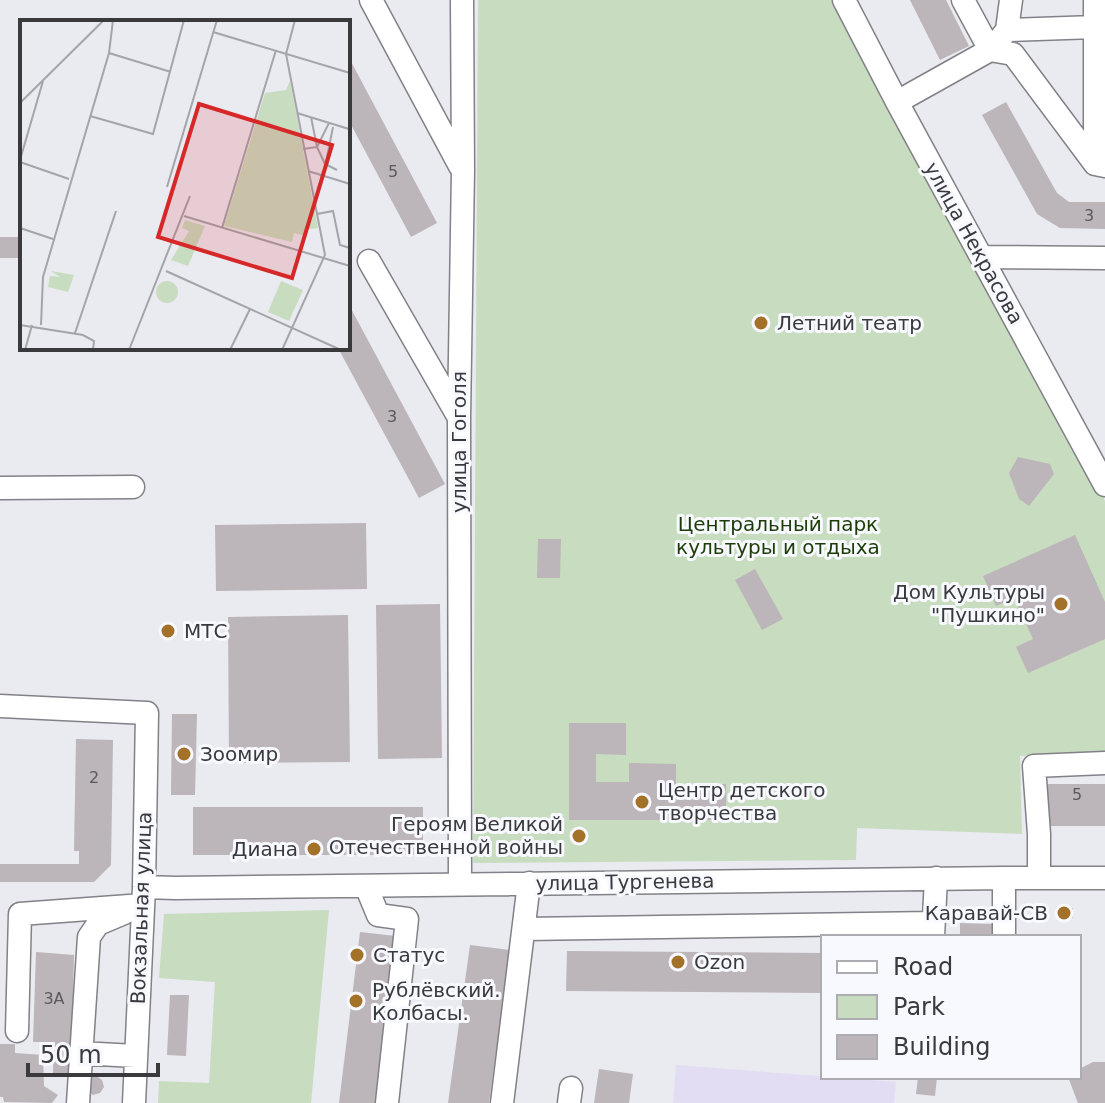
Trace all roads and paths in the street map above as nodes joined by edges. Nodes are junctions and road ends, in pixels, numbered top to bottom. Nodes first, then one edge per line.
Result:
1 (371, 0) edge
2 (462, 0) edge
3 (844, 0) edge
4 (963, 0) edge
5 (1011, 0) edge
6 (1095, 0) edge
7 (1095, 27) junction
8 (1007, 30) junction
9 (990, 50) junction
10 (897, 102) junction
11 (1100, 165) edge
12 (463, 170) junction
13 (982, 257) junction
14 (1105, 258) edge
15 (369, 261) dead end
16 (459, 417) junction
17 (1105, 485) edge
18 (133, 487) dead end
19 (0, 488) edge
20 (0, 706) edge
21 (1105, 763) edge
22 (936, 878) junction
23 (1004, 878) junction
24 (1039, 878) junction
25 (1105, 878) edge
26 (529, 883) junction
27 (460, 884) junction
28 (366, 886) junction
29 (144, 896) junction
30 (524, 929) junction
31 (933, 930) edge
32 (1004, 935) edge
33 (17, 1031) dead end
34 (80, 1053) junction
35 (135, 1056) junction
36 (78, 1103) edge
37 (134, 1103) edge
38 (387, 1103) edge
39 (502, 1103) edge

1 - 12 street
2 - 12 street, улица Гоголя
3 - 10 street, улица Некрасова
4 - 9 street
5 - 8 street
6 - 7 street
7 - 8 street
7 - 11 street
8 - 9 street
9 - 10 street
9 - 11 street
10 - 13 street, улица Некрасова
12 - 16 street, улица Гоголя
13 - 14 street
13 - 17 street, улица Некрасова
15 - 16 street
16 - 27 street, улица Гоголя
18 - 19 street
20 - 29 street, Вокзальная улица
21 - 24 street
22 - 23 street, улица Тургенева
22 - 26 street, улица Тургенева
22 - 31 street
23 - 24 street, улица Тургенева
23 - 32 street
24 - 25 street, улица Тургенева
26 - 27 street, улица Тургенева
26 - 30 street
27 - 28 street, улица Тургенева
28 - 29 street, улица Тургенева
28 - 38 street
29 - 33 street, улица Тургенева
29 - 34 street
29 - 35 street, Вокзальная улица
30 - 31 street
30 - 39 street
34 - 35 street
34 - 36 street
35 - 37 street, Вокзальная улица

